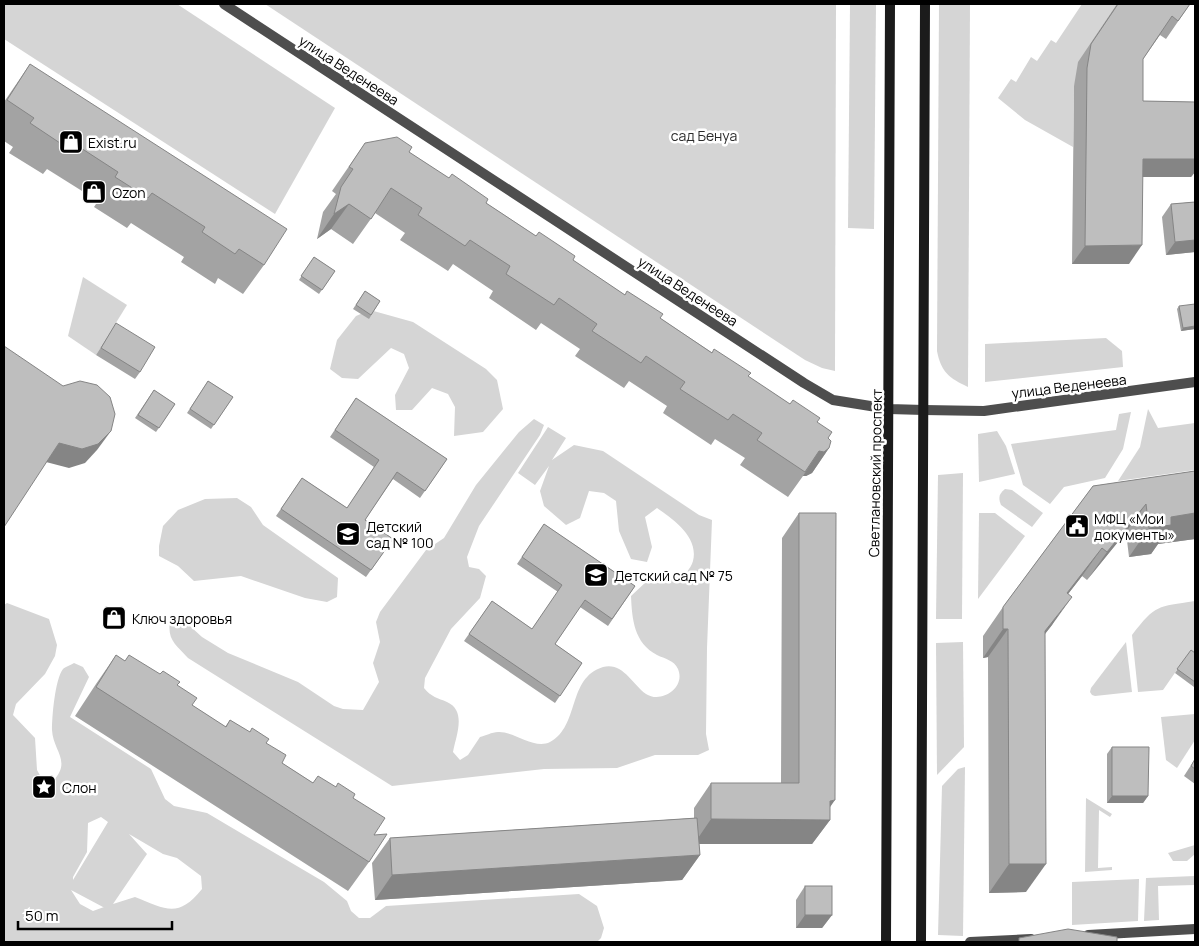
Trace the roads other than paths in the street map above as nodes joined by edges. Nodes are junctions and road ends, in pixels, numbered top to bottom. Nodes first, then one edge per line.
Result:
1 (224, 4) edge
2 (890, 4) edge
3 (925, 4) edge
4 (1195, 382) edge
5 (889, 409) junction
6 (924, 410) junction
7 (1195, 929) edge
8 (1074, 936) edge
9 (1046, 938) edge
10 (886, 942) edge
11 (921, 942) edge
12 (970, 942) edge

1 - 5 street, улица Веденеева
2 - 5 main road, Светлановский проспект
3 - 6 main road
4 - 6 street, улица Веденеева
5 - 6 street, улица Веденеева
5 - 10 main road, Светлановский проспект
6 - 11 main road
7 - 8 street
9 - 12 street

